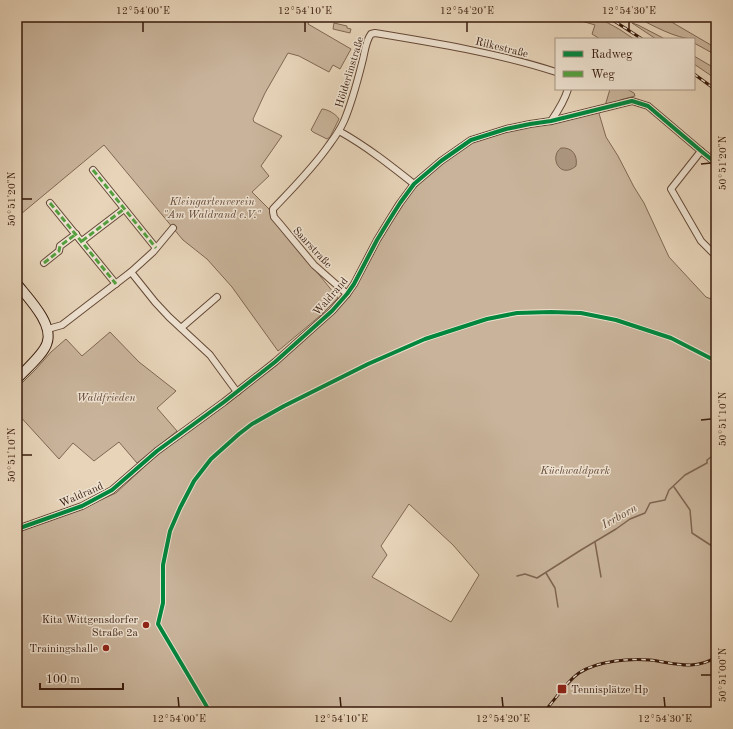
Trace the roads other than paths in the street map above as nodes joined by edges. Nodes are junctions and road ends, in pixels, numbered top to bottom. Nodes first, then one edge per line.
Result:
1 (371, 34) joint
2 (555, 72) edge
3 (568, 90) edge
4 (550, 121) junction
5 (339, 131) junction
6 (701, 151) junction
7 (716, 163) edge
8 (93, 170) dead end
9 (414, 184) junction
10 (50, 203) dead end
11 (124, 209) junction
12 (273, 209) joint
13 (173, 228) dead end
14 (76, 234) junction
15 (82, 242) junction
16 (156, 248) junction
17 (716, 256) edge
18 (44, 263) dead end
19 (131, 272) junction
20 (17, 284) edge
21 (116, 284) junction
22 (347, 294) junction
23 (217, 298) dead end
24 (182, 328) junction
25 (48, 329) junction
26 (17, 379) edge
27 (237, 392) junction
28 (17, 529) edge

1 - 2 street, Rilkestraße
1 - 5 street, Hölderlinstraße
3 - 4 street
4 - 6 street, Waldrand
4 - 9 street, Waldrand
5 - 9 street
5 - 12 street, Hölderlinstraße
6 - 7 street
6 - 17 street
8 - 11 street
9 - 22 street, Waldrand
10 - 14 street
11 - 15 street
11 - 16 street
12 - 22 street, Saarstraße
13 - 16 street
14 - 15 street
14 - 18 street
15 - 21 street
16 - 19 street
19 - 21 street
19 - 24 street
20 - 25 street
21 - 25 street
22 - 27 street, Waldrand
23 - 24 street
24 - 27 street
25 - 26 street
27 - 28 street, Waldrand

